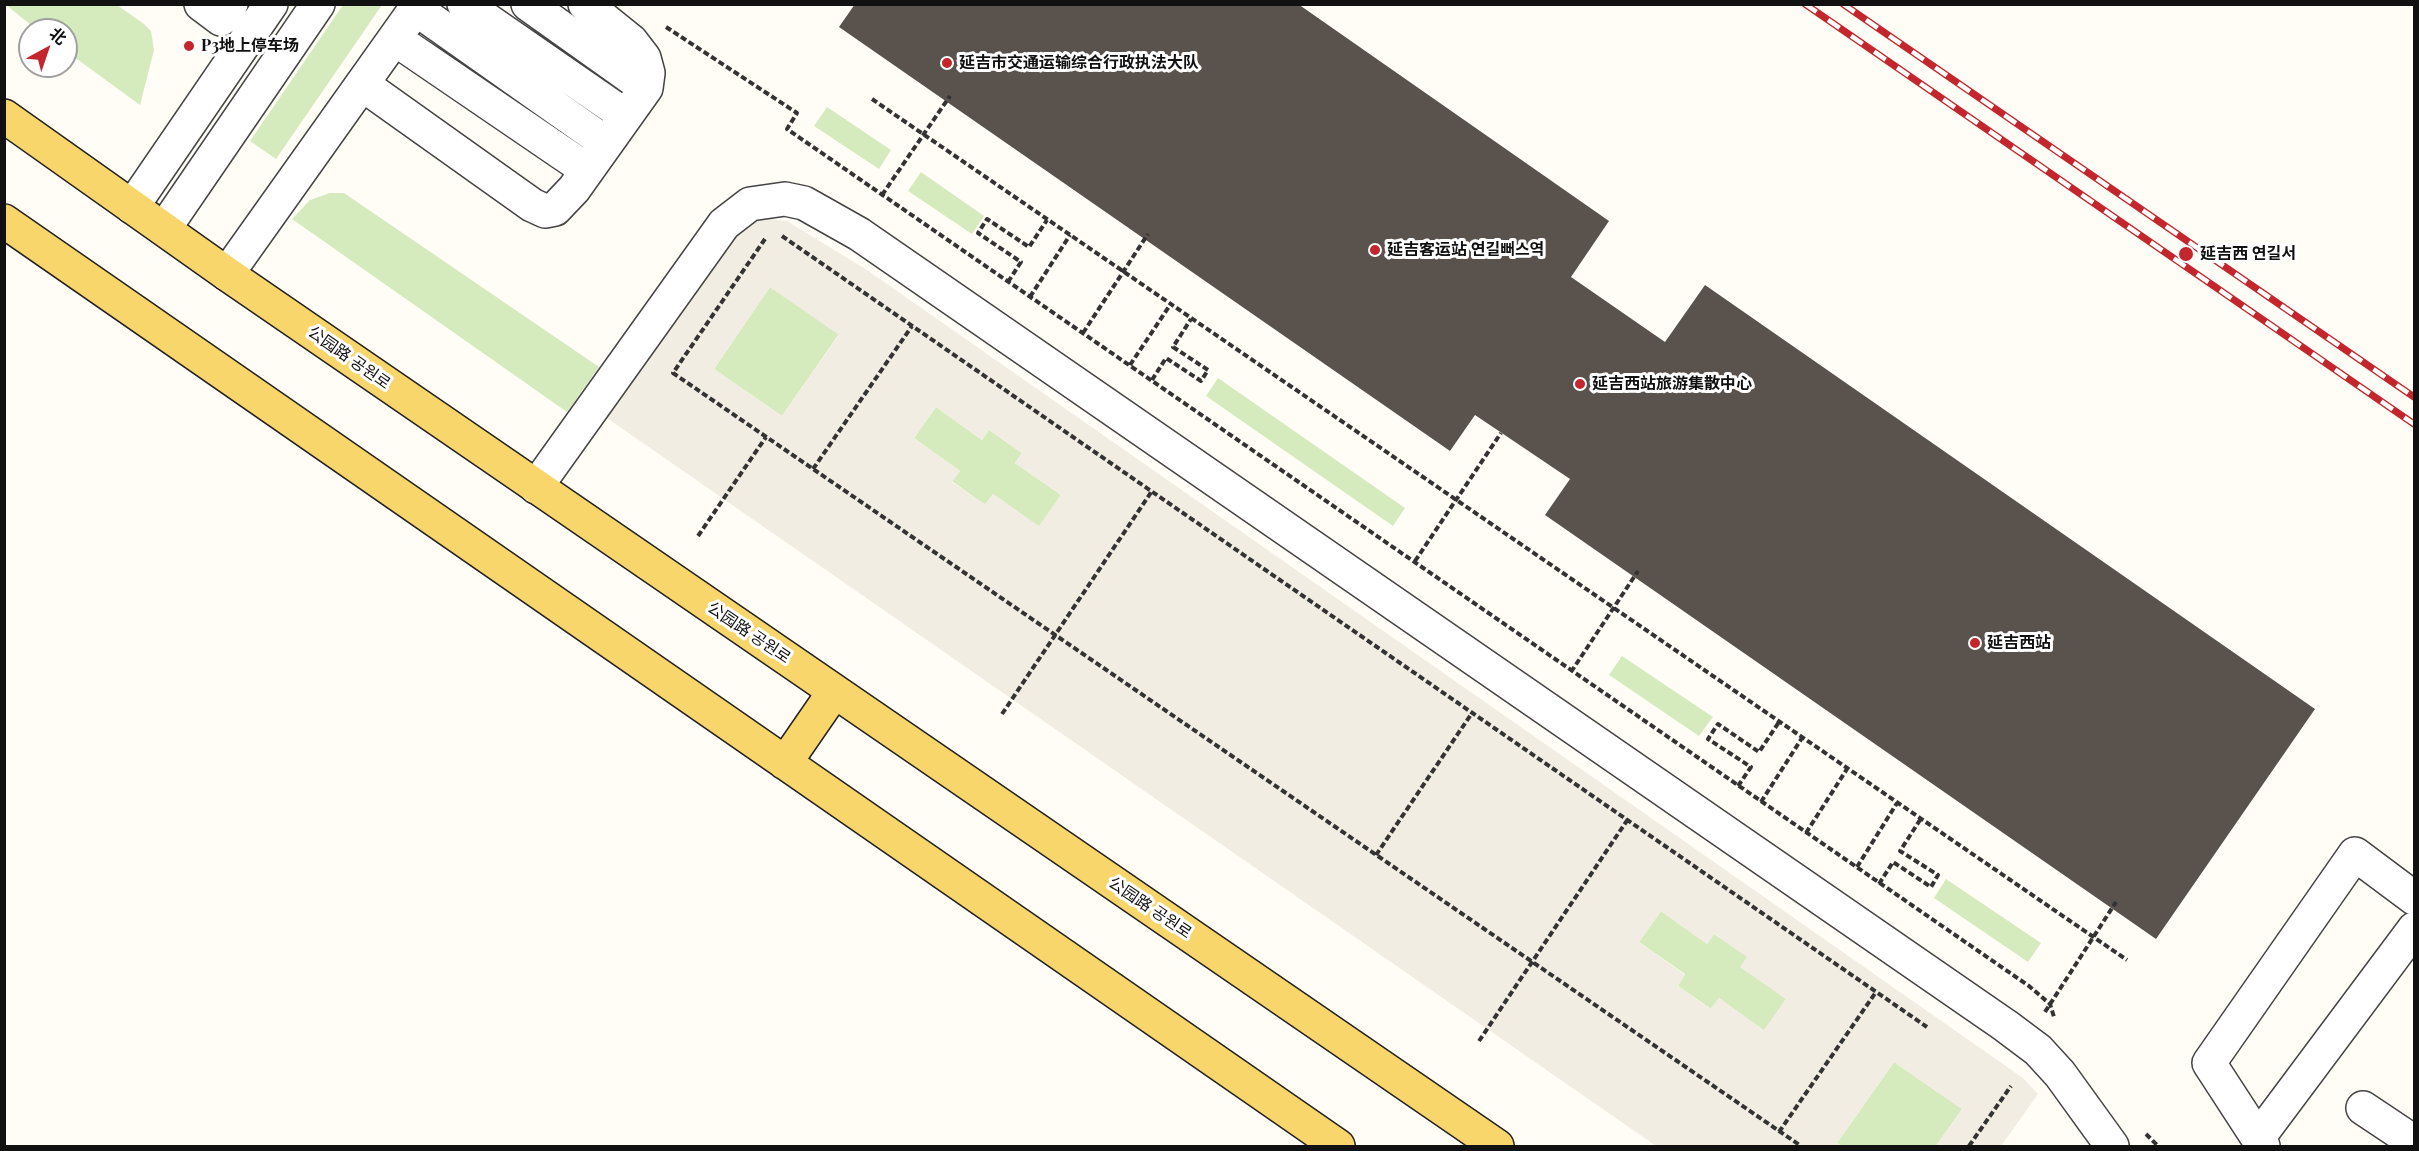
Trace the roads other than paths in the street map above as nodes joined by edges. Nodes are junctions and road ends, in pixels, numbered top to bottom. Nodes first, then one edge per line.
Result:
1 (201, 4) edge
2 (231, 4) edge
3 (272, 4) edge
4 (318, 4) edge
5 (465, 4) edge
6 (528, 4) edge
7 (585, 4) edge
8 (418, 7) edge
9 (395, 39) junction
10 (362, 84) junction
11 (645, 88) junction
12 (4, 116) edge
13 (626, 116) junction
14 (606, 144) junction
15 (587, 170) junction
16 (132, 207) junction
17 (4, 221) edge
18 (164, 229) junction
19 (226, 274) junction
20 (536, 487) junction
21 (834, 692) junction
22 (785, 763) junction
23 (2415, 898) edge
24 (2415, 928) edge
25 (2363, 1108) dead end
26 (2261, 1142) edge
27 (2415, 1142) edge
28 (1338, 1146) edge
29 (1497, 1146) edge
30 (2112, 1146) edge

1 - 2 lane
3 - 16 lane
4 - 18 lane
5 - 13 lane
6 - 11 lane
7 - 11 lane
8 - 9 lane
8 - 14 lane
9 - 10 lane
9 - 15 lane
10 - 15 lane
10 - 19 lane
11 - 13 lane
12 - 16 main road, 公园路 공원로
13 - 14 lane
14 - 15 lane
16 - 18 main road, 公园路 공원로
17 - 22 main road
18 - 19 main road, 公园路 공원로
19 - 20 main road, 公园路 공원로
20 - 21 main road, 公园路 공원로
20 - 30 lane
21 - 22 main road
21 - 29 main road, 公园路 공원로
22 - 28 main road
23 - 26 lane
24 - 26 lane
25 - 27 lane

